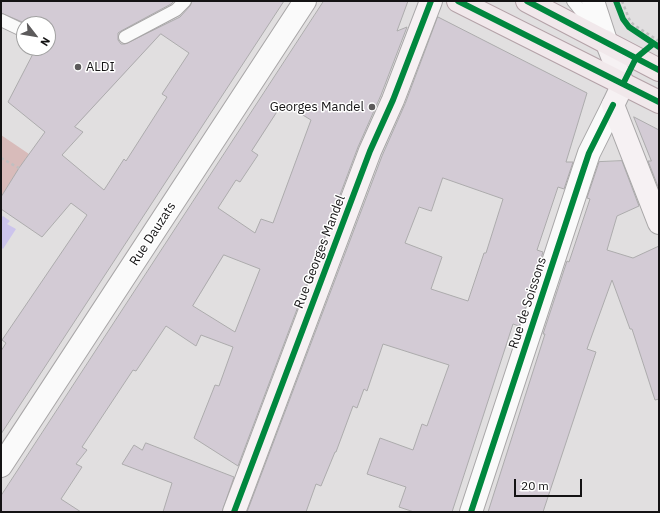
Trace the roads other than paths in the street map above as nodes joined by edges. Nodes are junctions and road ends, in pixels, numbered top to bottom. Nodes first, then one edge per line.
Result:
1 (185, 1) edge
2 (305, 1) edge
3 (431, 1) edge
4 (458, 1) edge
5 (527, 1) edge
6 (573, 1) edge
7 (594, 1) edge
8 (1, 20) edge
9 (16, 27) edge
10 (125, 37) dead end
11 (606, 42) junction
12 (659, 70) edge
13 (623, 84) junction
14 (659, 102) edge
15 (613, 105) junction
16 (659, 223) edge
17 (1, 466) edge
18 (234, 512) edge
19 (471, 512) edge

1 - 10 lane
2 - 17 street, Rue Dauzats
3 - 18 street, Rue Georges Mandel
4 - 13 main road
5 - 11 main road
6 - 11 lane
7 - 11 street
8 - 9 lane
11 - 12 main road
11 - 13 street
13 - 14 main road
13 - 15 street, Rue de Soissons
15 - 16 street
15 - 19 street, Rue de Soissons

